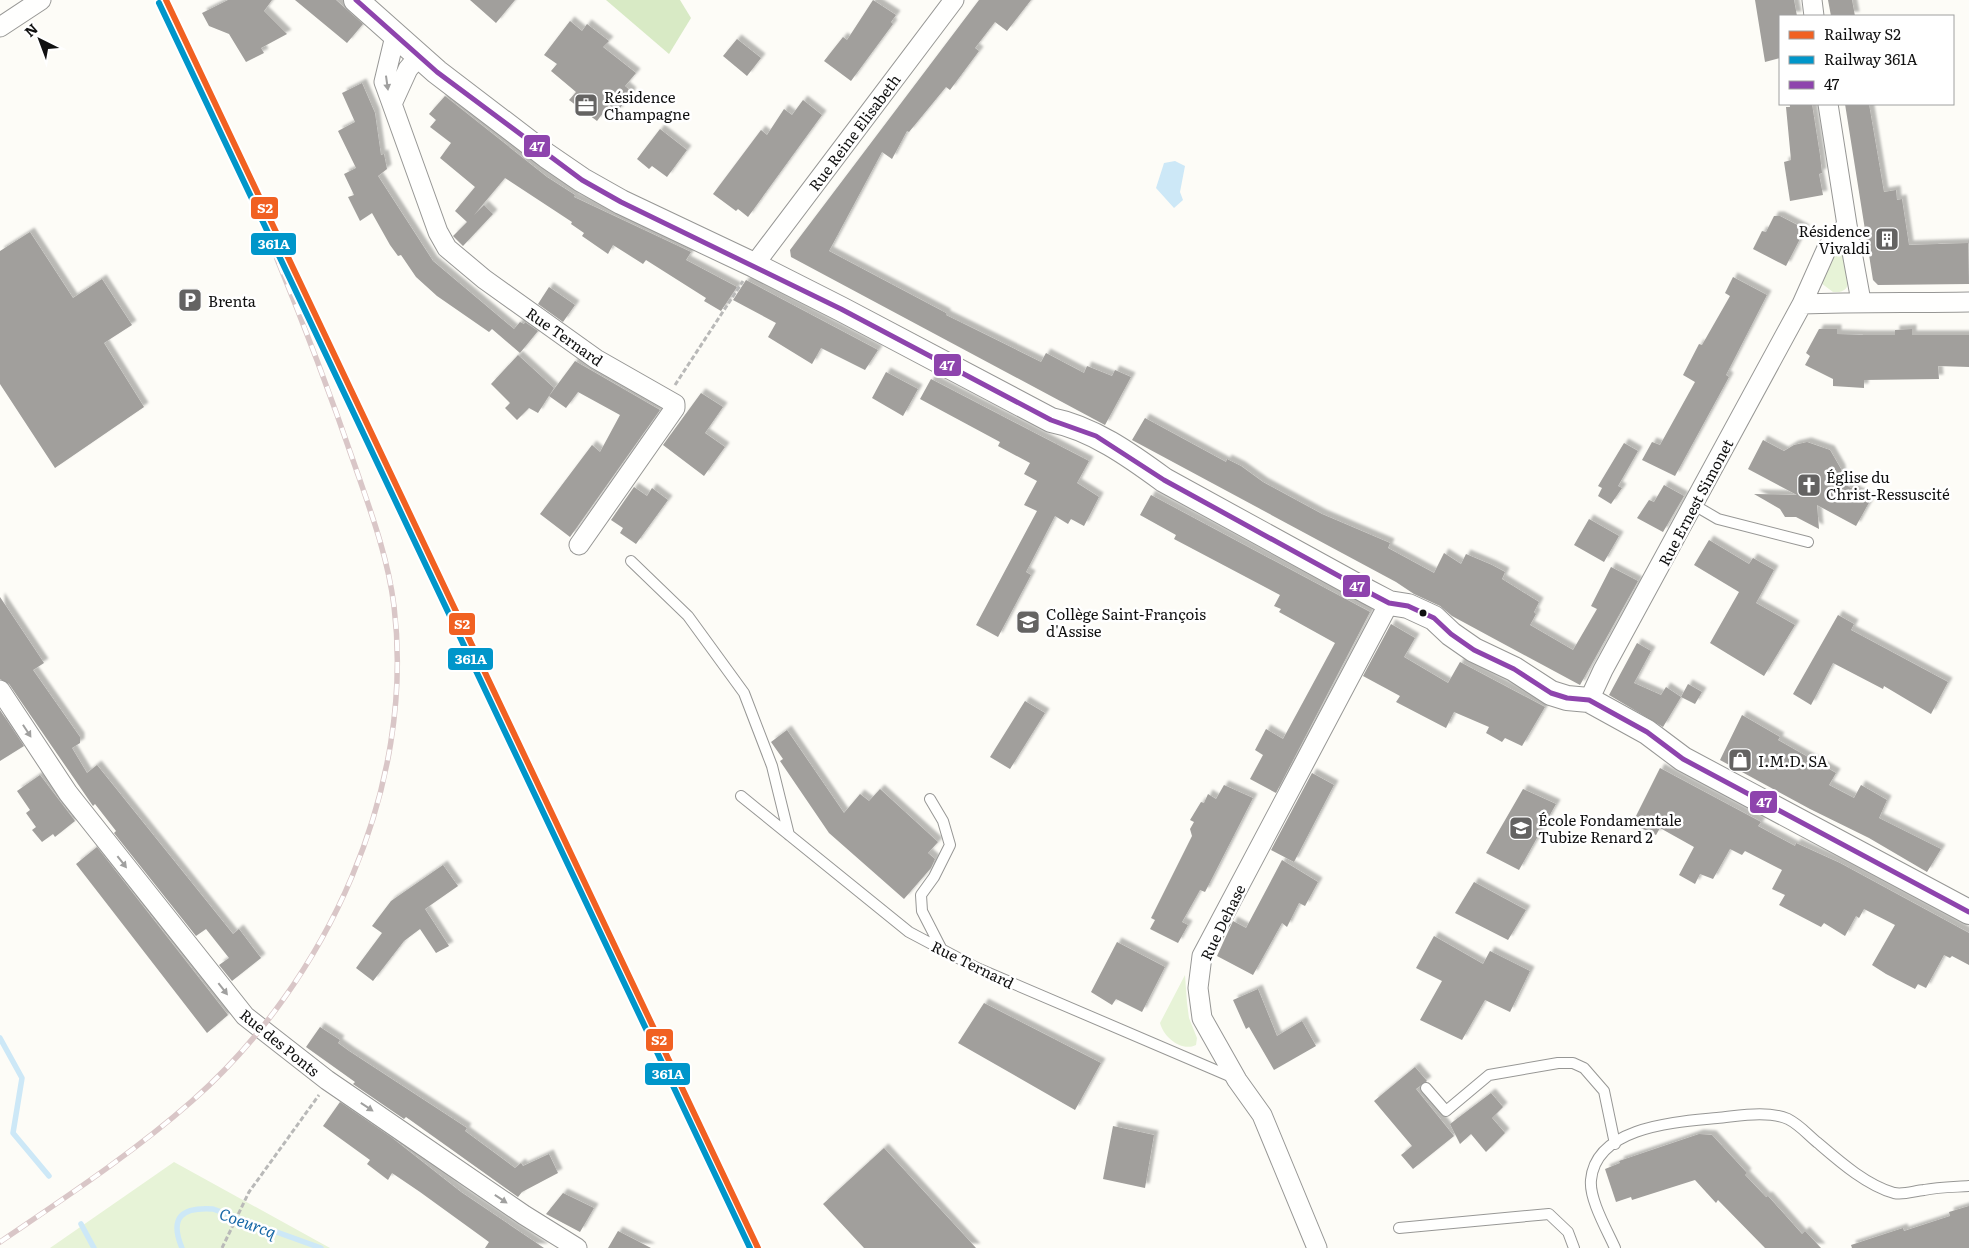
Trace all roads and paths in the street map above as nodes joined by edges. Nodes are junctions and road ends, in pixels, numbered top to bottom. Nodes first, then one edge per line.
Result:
1 (41, 0) edge
2 (356, 0) edge
3 (954, 0) edge
4 (1812, 0) edge
5 (1814, 15) edge
6 (0, 27) edge
7 (395, 36) junction
8 (419, 56) junction
9 (392, 104) junction
10 (1828, 105) edge
11 (1847, 225) junction
12 (754, 265) junction
13 (1861, 301) junction
14 (1969, 302) edge
15 (1802, 304) junction
16 (666, 398) junction
17 (1694, 505) junction
18 (1808, 542) dead end
19 (579, 545) dead end
20 (631, 561) dead end
21 (1389, 603) junction
22 (0, 690) edge
23 (1589, 700) junction
24 (741, 796) dead end
25 (930, 799) dead end
26 (789, 835) junction
27 (1969, 912) edge
28 (942, 950) junction
29 (327, 1080) junction
30 (1237, 1080) junction
31 (1426, 1088) dead end
32 (1615, 1144) junction
33 (1969, 1186) edge
34 (1400, 1228) dead end
35 (222, 1248) edge
36 (577, 1248) edge
37 (1317, 1248) edge
38 (1574, 1248) edge
39 (1615, 1248) edge

1 - 6 street
2 - 7 street
3 - 12 street, Rue Reine Elisabeth
4 - 5 street
7 - 8 street
7 -> 9 street, Rue Ternard
8 - 9 street
8 - 12 street
9 - 16 street, Rue Ternard
10 - 11 street
11 - 13 street
11 - 15 street, Rue Ernest Simonet
12 - 16 path
12 - 21 street
13 - 14 street
13 - 15 street
15 - 17 street, Rue Ernest Simonet
16 - 19 street
17 - 18 lane
17 - 23 street, Rue Ernest Simonet
20 - 26 lane
21 - 23 street
21 - 30 street, Rue Dehase
22 -> 29 street, Rue des Ponts
23 - 27 street
24 - 26 lane, Rue Ternard
25 - 28 lane
26 - 28 lane, Rue Ternard
28 - 30 lane, Rue Ternard
29 - 35 path
29 -> 36 street, Rue des Ponts
30 - 37 street, Rue Dehase
31 - 32 lane
32 - 33 lane
32 - 39 lane
34 - 38 lane

